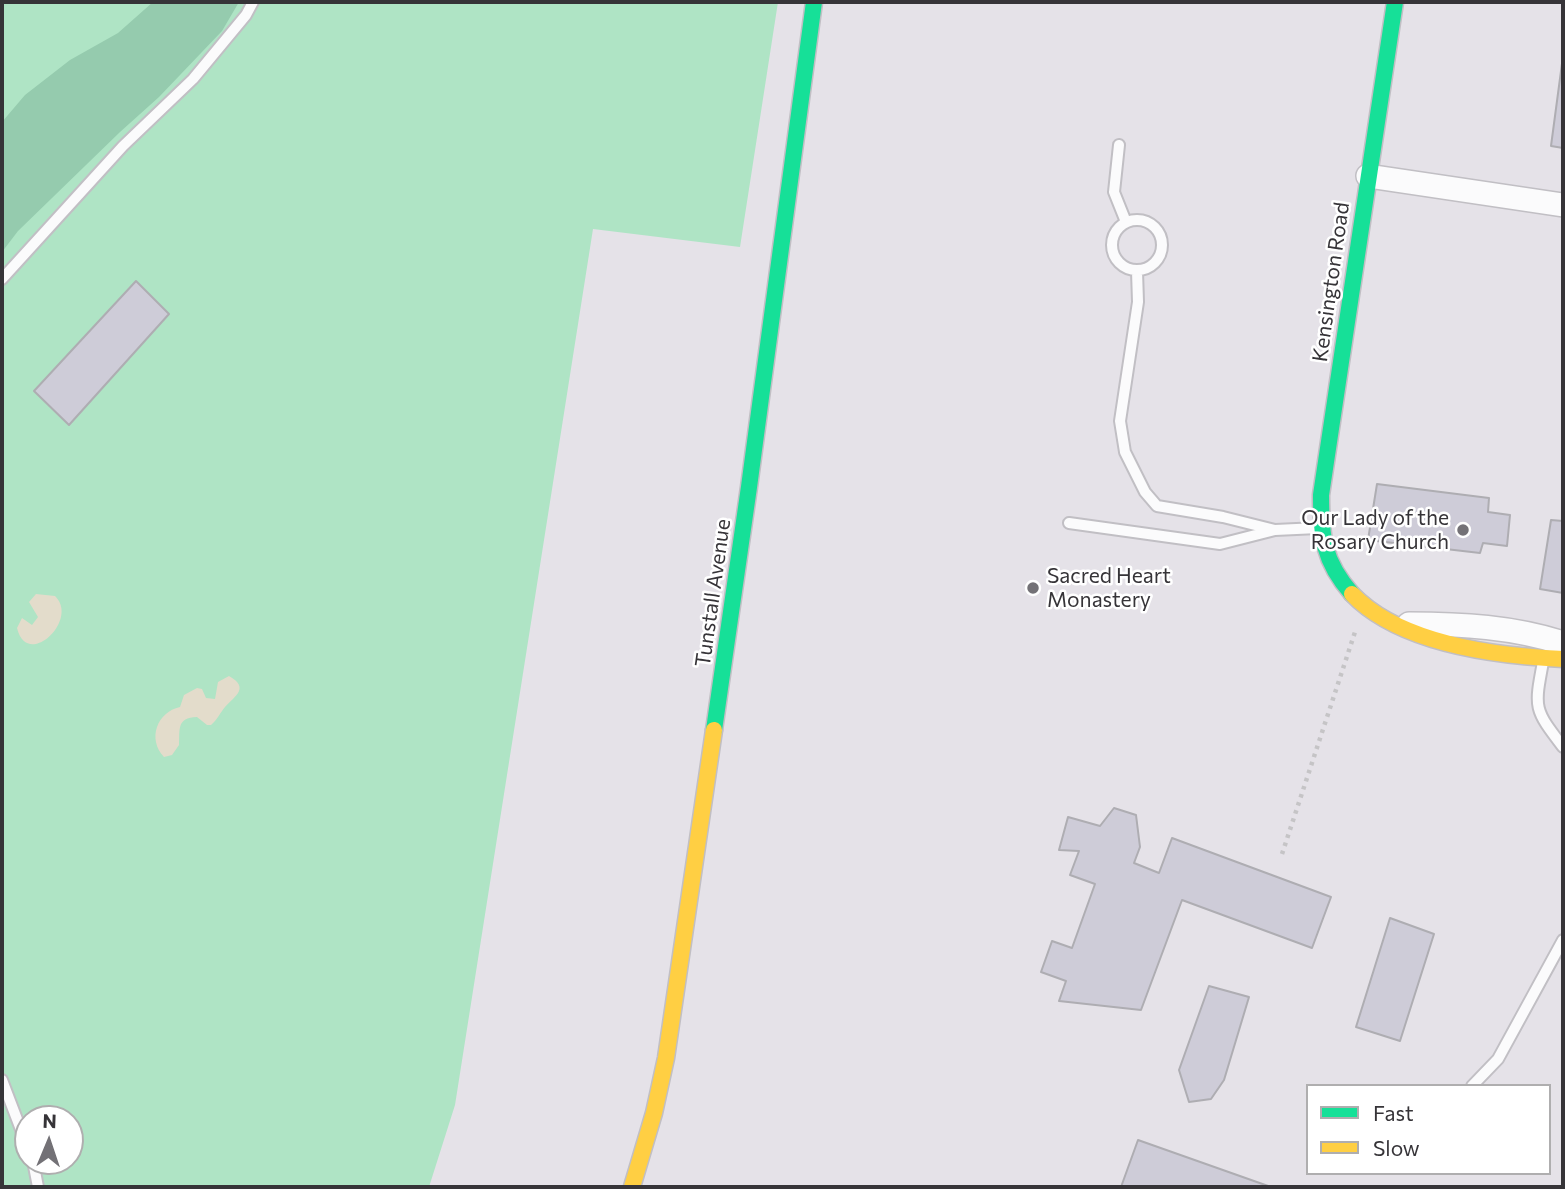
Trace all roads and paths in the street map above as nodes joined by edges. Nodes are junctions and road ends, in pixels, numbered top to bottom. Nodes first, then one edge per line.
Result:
1 (253, 2) edge
2 (814, 2) edge
3 (1395, 2) edge
4 (1119, 145) dead end
5 (1368, 176) junction
6 (1563, 205) edge
7 (1126, 222) junction
8 (1137, 271) junction
9 (2, 279) edge
10 (1069, 523) dead end
11 (1321, 528) junction
12 (1275, 530) junction
13 (1396, 624) junction
14 (1563, 643) edge
15 (1346, 659) dead end
16 (1544, 659) junction
17 (1563, 659) edge
18 (1563, 747) edge
19 (1282, 854) dead end
20 (1563, 940) edge
21 (2, 1080) edge
22 (1474, 1084) edge
23 (14, 1111) edge
24 (632, 1187) edge

1 - 9 lane
2 - 24 street, Tunstall Avenue
3 - 5 street, Kensington Road
4 - 7 lane
5 - 6 street
5 - 11 street, Kensington Road
7 - 8 lane
7 - 8 lane
8 - 12 lane
10 - 12 lane
11 - 12 lane
11 - 13 street, Kensington Road
13 - 14 street
13 - 16 street
15 - 19 path
16 - 17 street
16 - 18 lane
20 - 22 lane
21 - 23 lane

